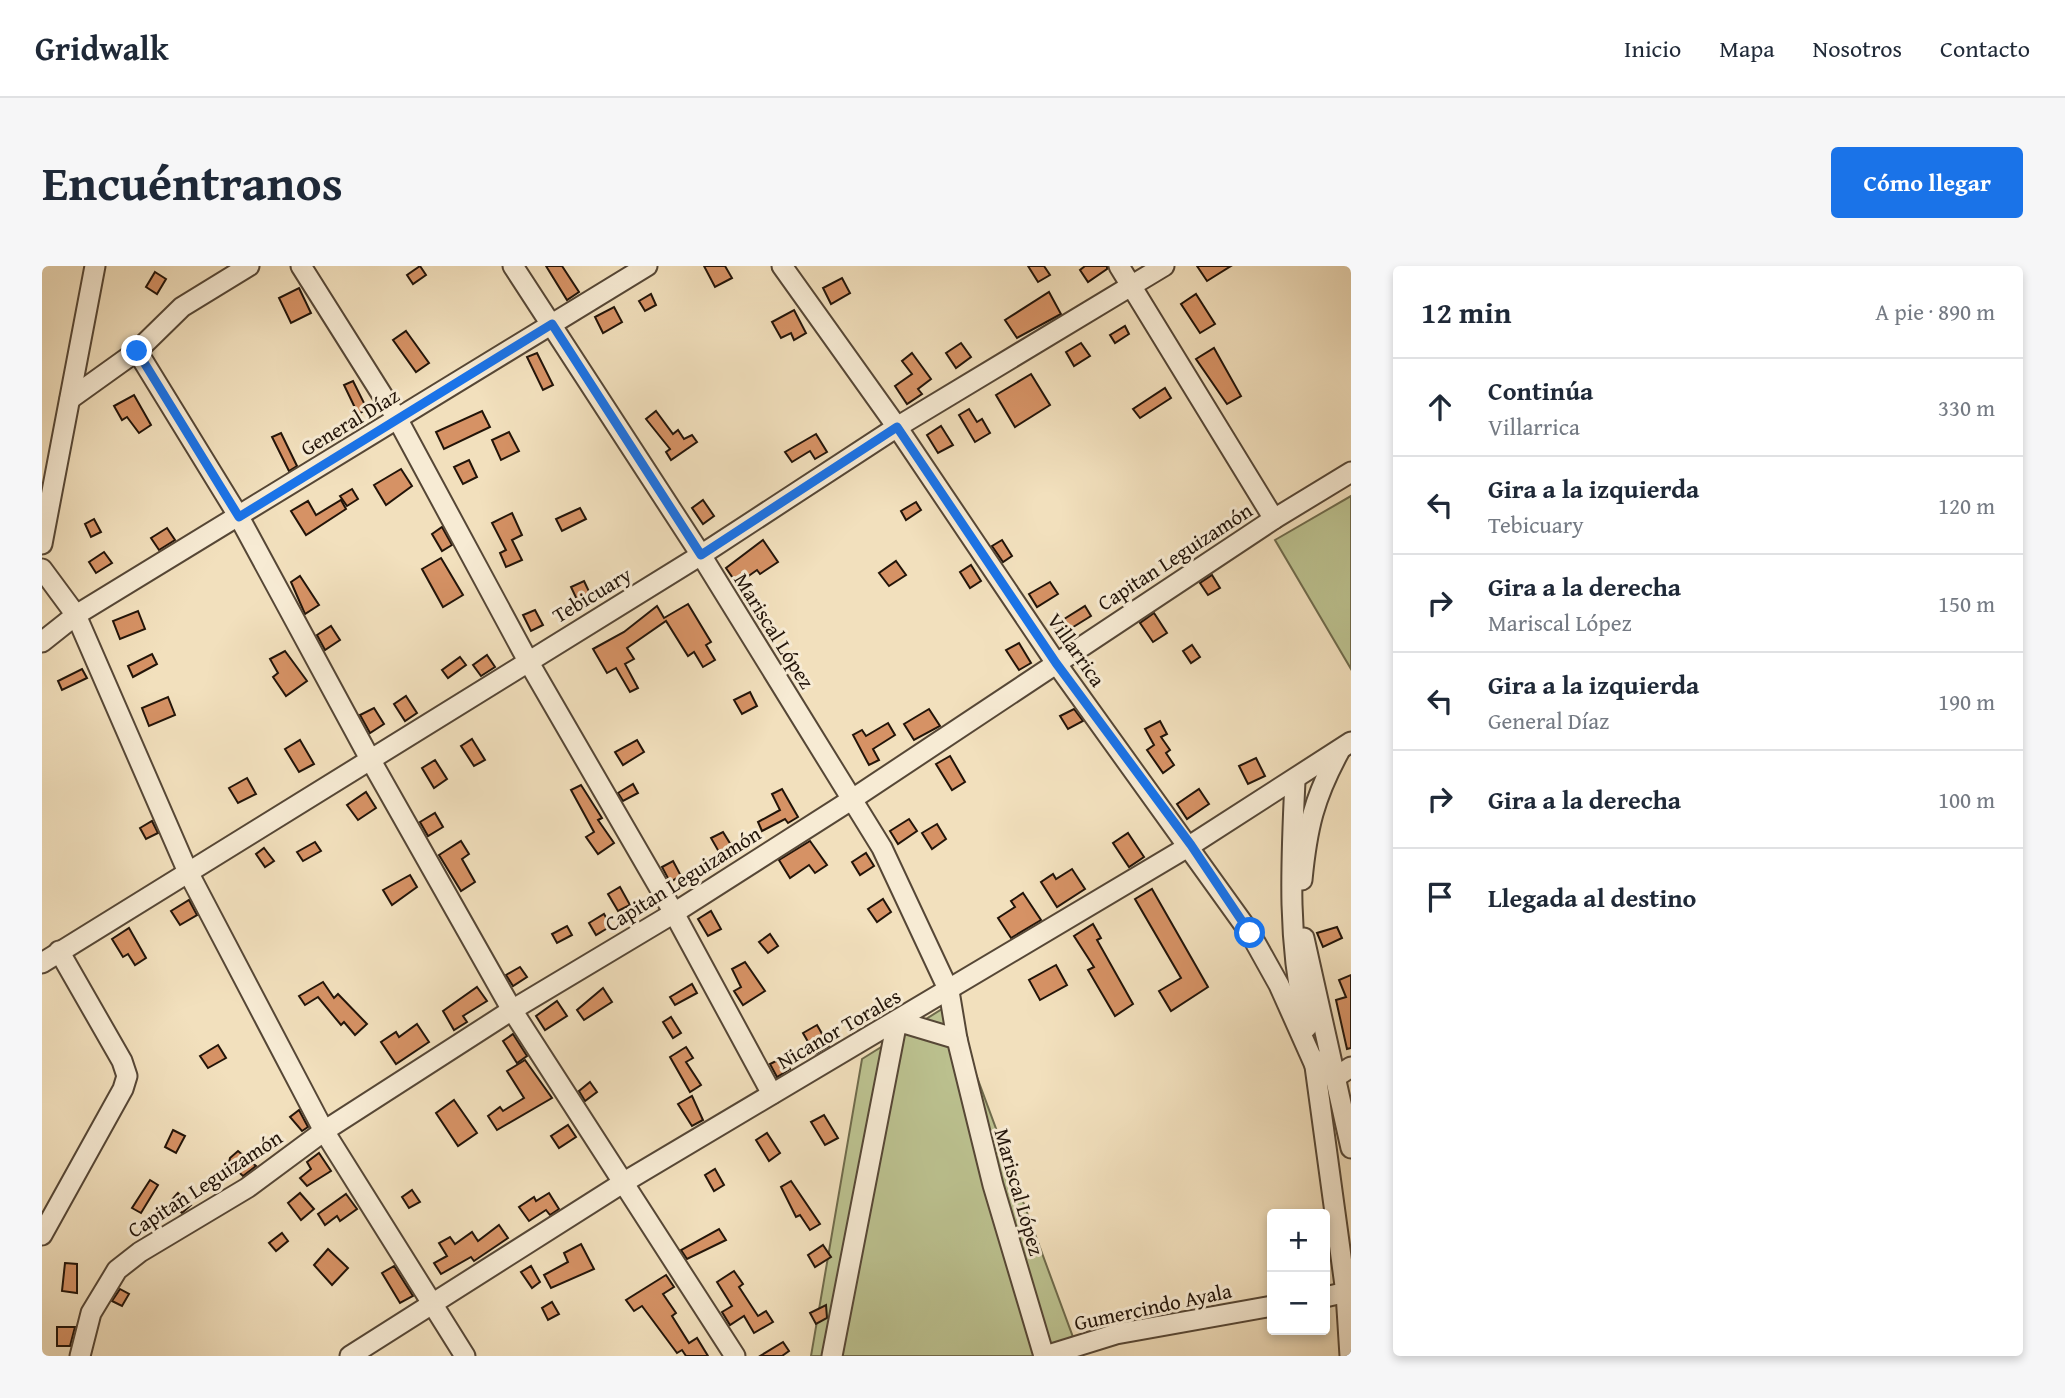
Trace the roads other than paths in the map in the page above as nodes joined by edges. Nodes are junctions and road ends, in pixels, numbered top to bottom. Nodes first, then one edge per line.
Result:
1 (95, 266) edge
2 (249, 266) edge
3 (301, 266) edge
4 (513, 266) edge
5 (647, 266) edge
6 (782, 266) edge
7 (1119, 266) edge
8 (1164, 266) edge
9 (1131, 286) junction
10 (552, 324) junction
11 (137, 351) junction
12 (70, 399) junction
13 (398, 420) junction
14 (897, 427) junction
15 (1351, 472) edge
16 (239, 517) junction
17 (1274, 519) junction
18 (42, 544) edge
19 (701, 555) junction
20 (42, 569) edge
21 (76, 615) junction
22 (42, 642) edge
23 (527, 661) junction
24 (1056, 663) junction
25 (1346, 745) edge
26 (370, 759) junction
27 (1295, 781) junction
28 (851, 800) junction
29 (1191, 845) junction
30 (187, 870) junction
31 (674, 913) junction
32 (59, 951) junction
33 (42, 963) edge
34 (949, 991) junction
35 (512, 1010) junction
36 (897, 1021) junction
37 (957, 1039) junction
38 (1317, 1070) junction
39 (1343, 1072) edge
40 (772, 1094) junction
41 (324, 1131) junction
42 (1351, 1148) edge
43 (621, 1184) junction
44 (42, 1235) edge
45 (1349, 1292) edge
46 (1330, 1296) edge
47 (431, 1307) junction
48 (1267, 1307) edge
49 (80, 1356) edge
50 (350, 1356) edge
51 (464, 1356) edge
52 (735, 1356) edge
53 (831, 1356) edge
54 (1044, 1356) edge
55 (1350, 1356) edge

1 - 12 street
2 - 11 street
3 - 13 street
4 - 10 street, Mariscal López
5 - 10 street, General Díaz
6 - 14 street, Villarrica
7 - 9 street
8 - 9 street, Tebicuary
9 - 14 street, Tebicuary
9 - 17 street
10 - 13 street, General Díaz
10 - 19 street, Mariscal López
11 - 12 street
11 - 16 street
12 - 18 street
13 - 16 street, General Díaz
13 - 23 street
14 - 19 street, Tebicuary
14 - 24 street, Villarrica
15 - 17 street, Capitan Leguizamón
16 - 21 street, General Díaz
16 - 26 street
17 - 24 street, Capitan Leguizamón
19 - 23 street, Tebicuary
19 - 28 street, Mariscal López
20 - 21 street
21 - 22 street, General Díaz
21 - 30 street
23 - 26 street, Tebicuary
23 - 31 street
24 - 28 street, Capitan Leguizamón
24 - 29 street, Villarrica
25 - 27 street, Nicanor Torales
25 - 39 street
26 - 30 street, Tebicuary
26 - 35 street
27 - 29 street, Nicanor Torales
27 - 38 street, Villarrica
28 - 31 street, Capitan Leguizamón
28 - 34 street, Mariscal López
29 - 34 street, Nicanor Torales
29 - 38 street, Villarrica
30 - 32 street, Tebicuary
30 - 41 street
31 - 35 street, Capitan Leguizamón
31 - 40 street
32 - 33 street, Tebicuary
32 - 44 street
34 - 36 street, Nicanor Torales
34 - 37 street, Mariscal López
35 - 41 street, Capitan Leguizamón
35 - 43 street
36 - 37 street
36 - 40 street, Nicanor Torales
36 - 53 street
37 - 54 street, Mariscal López
38 - 39 street
38 - 45 street, Villarrica
39 - 42 street
40 - 43 street, Nicanor Torales
41 - 47 street
41 - 49 street, Capitan Leguizamón
43 - 47 street, Nicanor Torales
43 - 52 street
45 - 46 street
45 - 55 street, Villarrica
47 - 50 street, Nicanor Torales
47 - 51 street
48 - 54 street, Gumercindo Ayala

